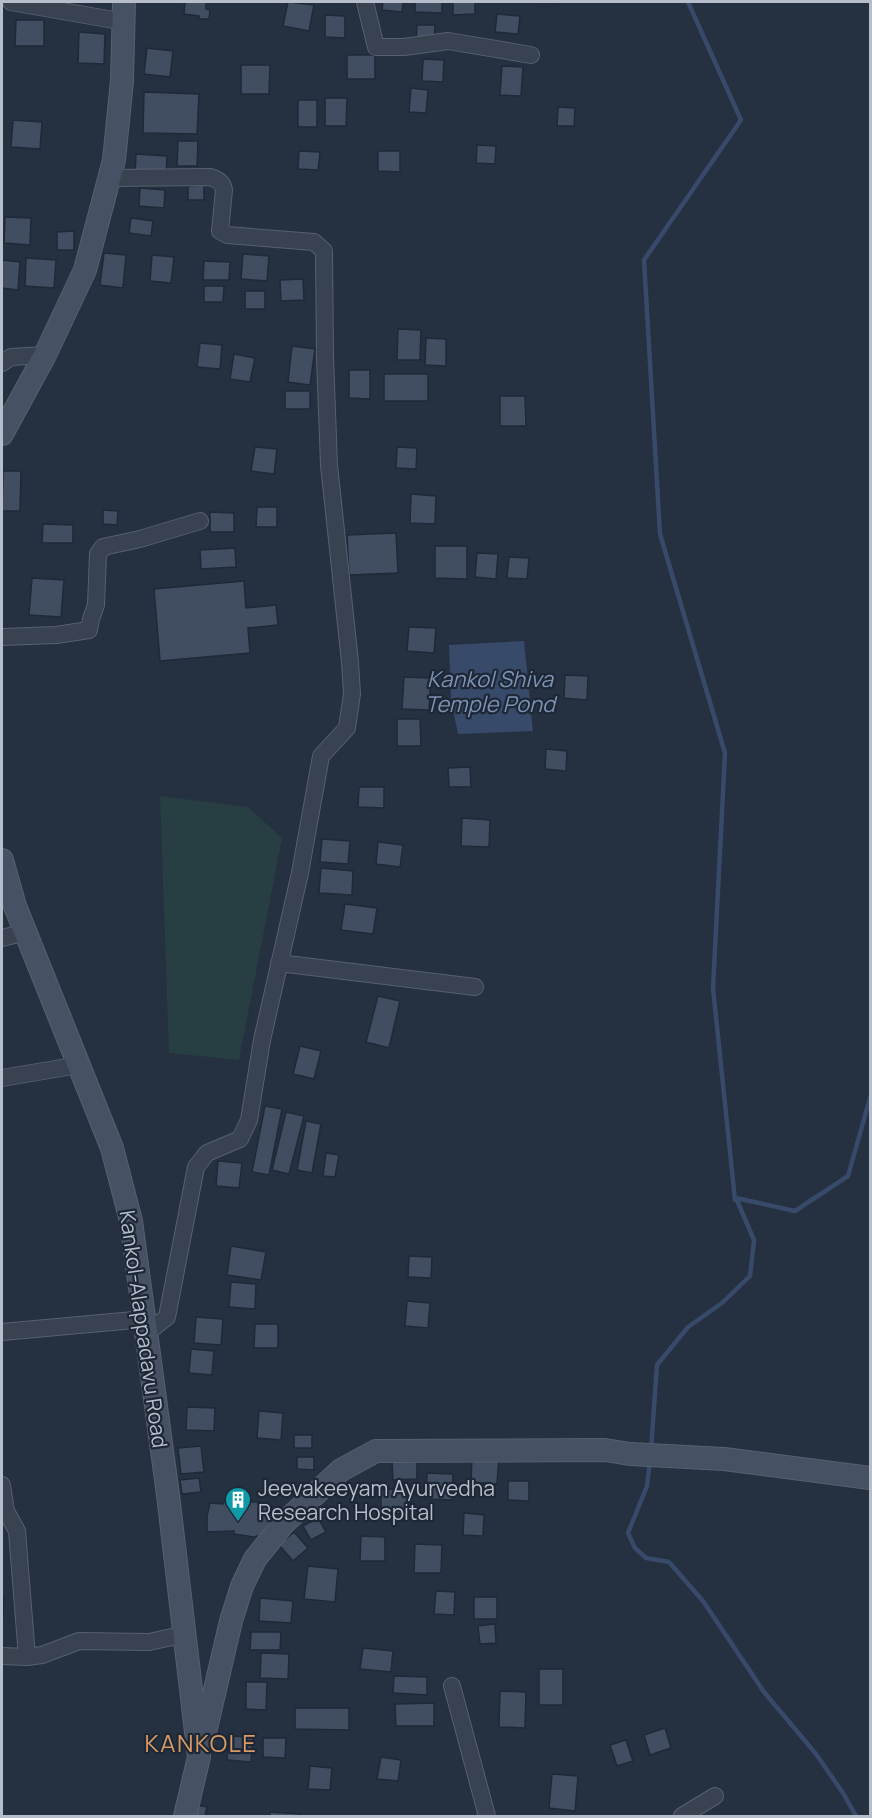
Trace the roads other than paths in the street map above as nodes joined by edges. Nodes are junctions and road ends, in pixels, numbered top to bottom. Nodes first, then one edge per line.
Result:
1 (11, 2) edge
2 (365, 2) edge
3 (2, 5) edge
4 (124, 12) edge
5 (531, 56) dead end
6 (109, 178) junction
7 (45, 355) junction
8 (2, 363) edge
9 (2, 434) edge
10 (200, 522) dead end
11 (2, 637) edge
12 (2, 860) edge
13 (26, 932) junction
14 (2, 938) edge
15 (279, 963) junction
16 (475, 987) dead end
17 (79, 1065) junction
18 (2, 1078) edge
19 (146, 1326) junction
20 (2, 1332) edge
21 (870, 1478) edge
22 (2, 1485) edge
23 (186, 1634) junction
24 (2, 1656) edge
25 (27, 1657) junction
26 (452, 1686) dead end
27 (200, 1757) junction
28 (715, 1796) dead end
29 (185, 1816) edge
30 (487, 1816) edge
31 (682, 1816) edge

1 - 3 street
1 - 4 street
2 - 5 street
4 - 6 main road
6 - 7 main road
6 - 15 street
7 - 8 street
7 - 9 main road
10 - 11 street
12 - 13 main road, Kankol-Alappadavu Road
13 - 14 street
13 - 17 main road, Kankol-Alappadavu Road
15 - 16 street
15 - 19 street
17 - 18 street
17 - 19 main road, Kankol-Alappadavu Road
19 - 20 street
19 - 23 main road, Kankol-Alappadavu Road
21 - 27 main road
22 - 25 street
23 - 25 street
23 - 27 main road, Kankol-Alappadavu Road
24 - 25 street
26 - 30 street
27 - 29 main road, Kankol-Alappadavu Road
28 - 31 street

